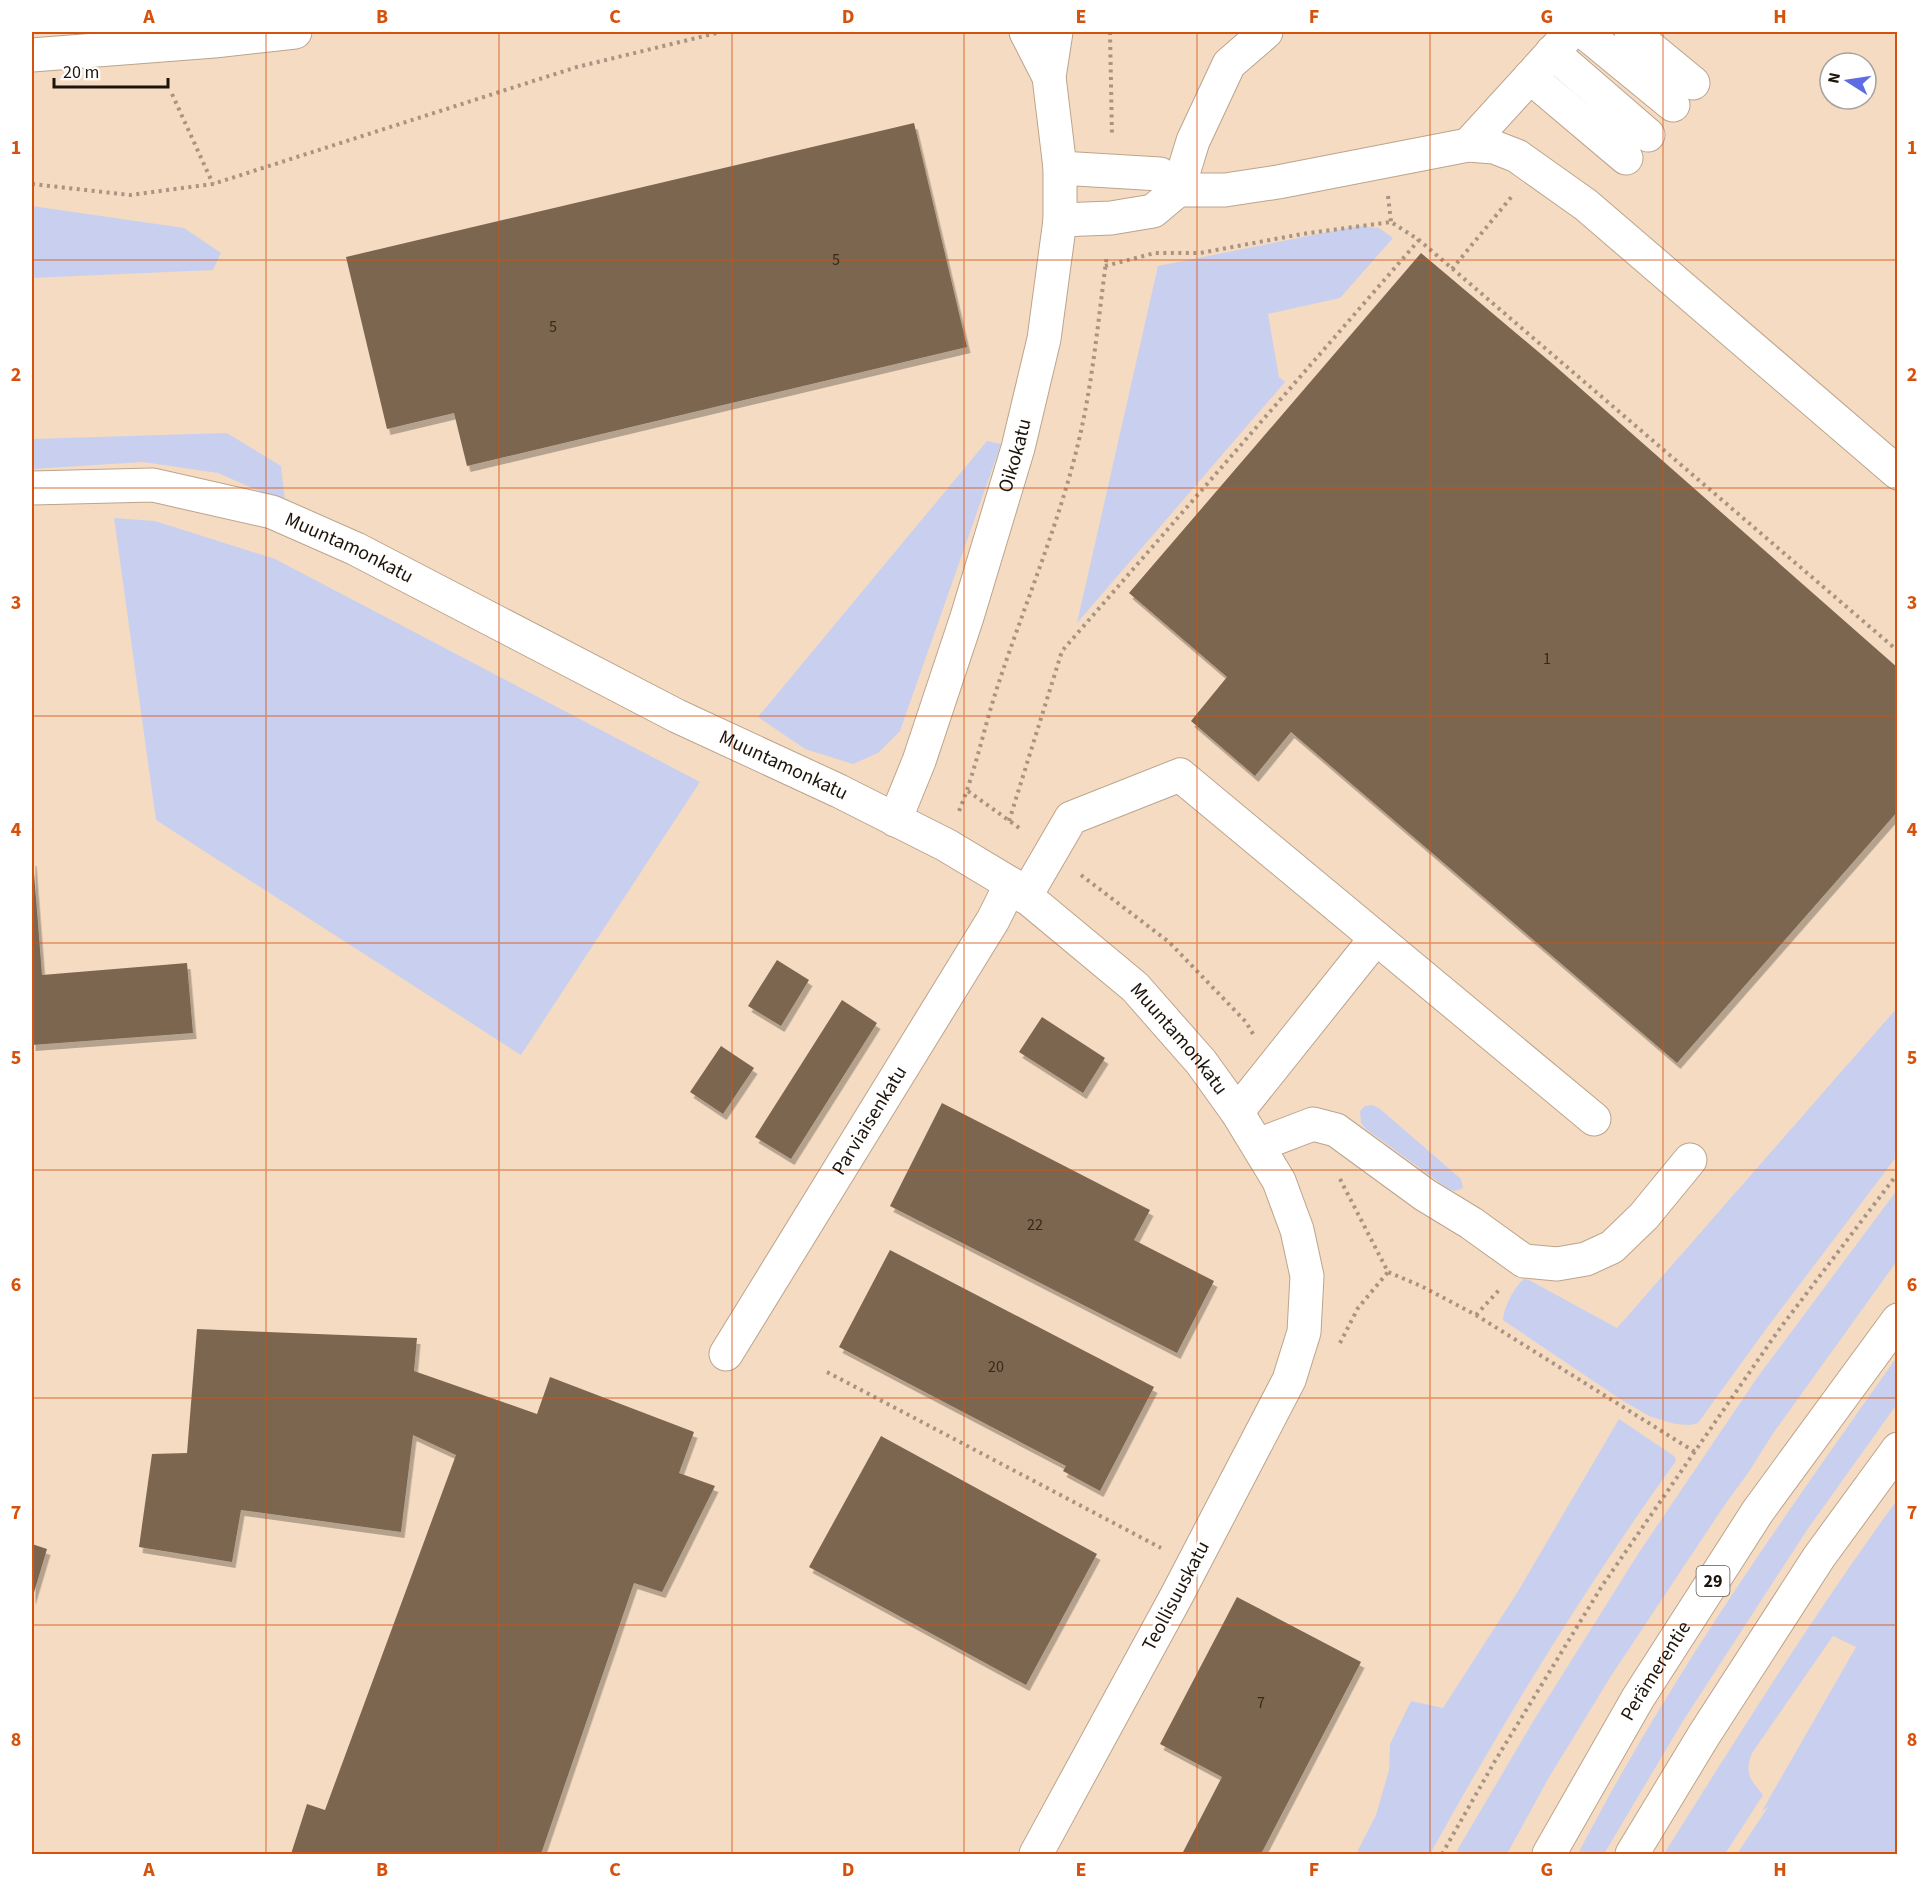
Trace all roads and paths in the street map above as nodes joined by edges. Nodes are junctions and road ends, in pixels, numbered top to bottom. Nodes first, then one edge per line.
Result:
1 (296, 32) edge
2 (721, 32) edge
3 (1026, 32) edge
4 (1056, 32) edge
5 (1266, 32) edge
6 (1584, 32) edge
7 (1631, 32) edge
8 (1562, 42) edge
9 (32, 55) edge
10 (1049, 77) junction
11 (1530, 77) junction
12 (172, 94) dead end
13 (1468, 145) junction
14 (1060, 168) junction
15 (1535, 169) junction
16 (32, 184) edge
17 (213, 184) junction
18 (1178, 190) junction
19 (1060, 220) junction
20 (1419, 240) junction
21 (1105, 266) dead end
22 (1452, 268) junction
23 (1898, 472) edge
24 (32, 488) edge
25 (1898, 651) edge
26 (895, 820) junction
27 (1009, 821) dead end
28 (1018, 890) junction
29 (1376, 938) junction
30 (1237, 1112) junction
31 (1593, 1119) dead end
32 (1258, 1145) junction
33 (1690, 1160) dead end
34 (1898, 1173) edge
35 (1388, 1272) dead end
36 (1898, 1320) edge
37 (1304, 1332) joint
38 (726, 1354) dead end
39 (827, 1372) dead end
40 (1898, 1449) edge
41 (1695, 1452) junction
42 (1167, 1551) dead end
43 (1036, 1854) edge
44 (1442, 1854) edge
45 (1549, 1854) edge
46 (1632, 1854) edge

1 - 9 main road
2 - 17 path
3 - 10 main road, Oikokatu
4 - 10 main road, Oikokatu
5 - 18 main road
6 - 7 main road
8 - 11 main road
8 - 11 main road
10 - 14 main road, Oikokatu
11 - 13 main road
12 - 17 path
13 - 15 main road
13 - 18 main road
14 - 18 main road
14 - 19 main road, Oikokatu
15 - 22 path
15 - 23 main road
16 - 17 path
18 - 19 main road
19 - 26 main road, Oikokatu
20 - 21 path
20 - 22 path
20 - 27 path
22 - 25 path
24 - 26 main road, Muuntamonkatu
26 - 28 main road, Muuntamonkatu
28 - 29 main road, Parviaisenkatu
28 - 30 main road, Muuntamonkatu
28 - 38 main road, Parviaisenkatu
29 - 30 main road
29 - 31 main road
30 - 32 main road, Muuntamonkatu
32 - 33 main road
32 - 37 main road, Muuntamonkatu
34 - 41 path
35 - 41 path
36 - 45 main road, Perämerentie / 29
37 - 43 main road, Teollisuuskatu
39 - 42 path
40 - 46 main road
41 - 44 path

